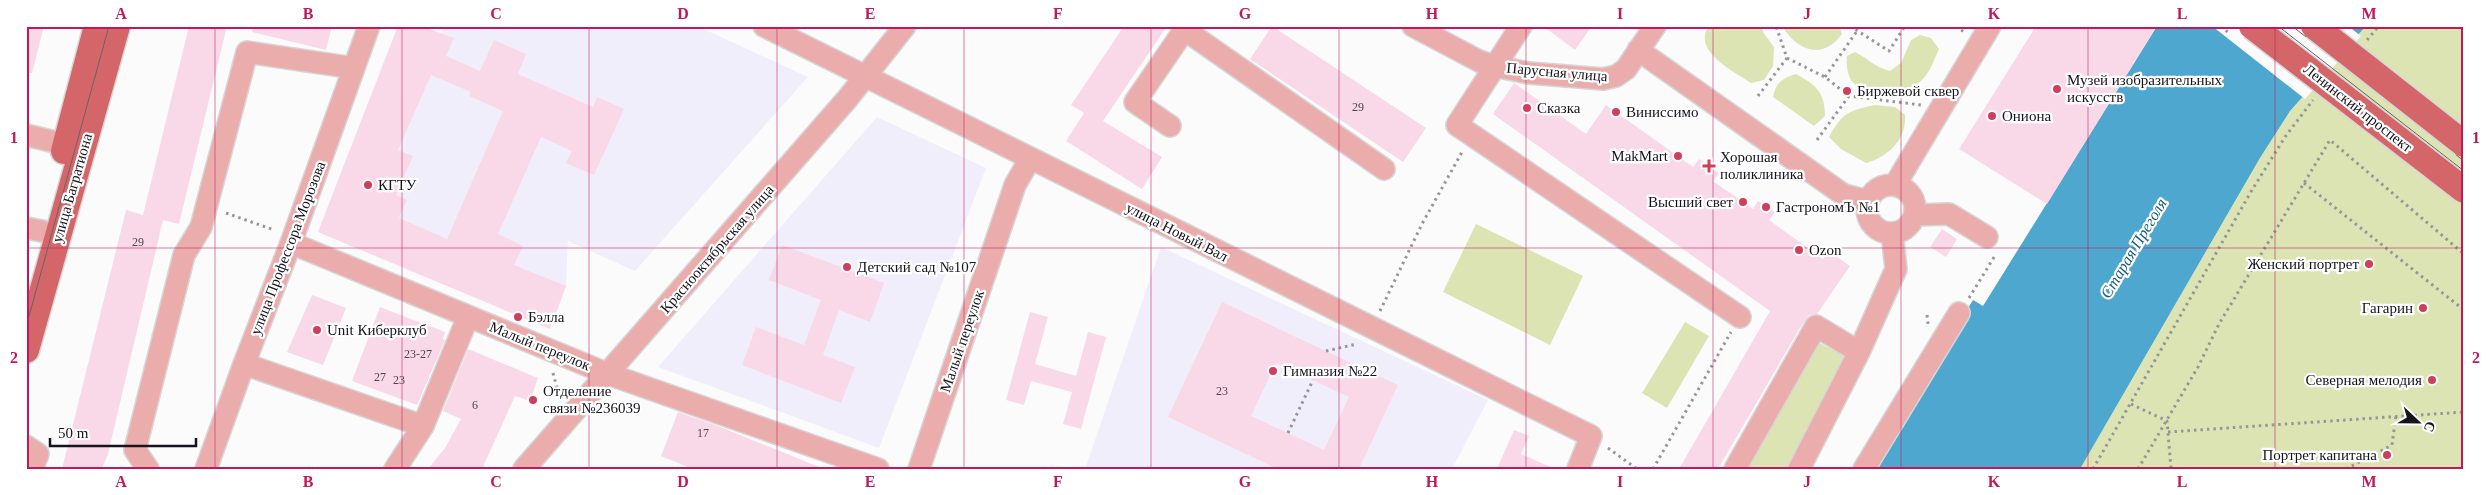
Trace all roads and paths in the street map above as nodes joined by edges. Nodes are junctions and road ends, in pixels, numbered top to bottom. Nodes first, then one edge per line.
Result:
1 (97, 26) edge
2 (117, 26) edge
3 (369, 26) edge
4 (764, 26) edge
5 (905, 26) edge
6 (1413, 26) edge
7 (1521, 26) edge
8 (1655, 26) edge
9 (1776, 26) edge
10 (1850, 26) edge
11 (1905, 26) edge
12 (1990, 26) edge
13 (2252, 26) edge
14 (2314, 26) edge
15 (2379, 26) edge
16 (1186, 28) edge
17 (1857, 31) junction
18 (2361, 47) dead end
19 (1638, 50) junction
20 (1787, 58) junction
21 (1494, 66) junction
22 (354, 68) junction
23 (867, 76) junction
24 (1825, 77) junction
25 (1758, 96) dead end
26 (1849, 96) junction
27 (2317, 96) dead end
28 (1922, 105) dead end
29 (1170, 126) dead end
30 (26, 135) edge
31 (1472, 135) junction
32 (1817, 140) dead end
33 (2464, 144) edge
34 (74, 147) junction
35 (1030, 158) junction
36 (1384, 169) dead end
37 (2304, 183) junction
38 (1895, 185) junction
39 (2464, 190) edge
40 (1868, 201) junction
41 (206, 206) junction
42 (1915, 215) junction
43 (34, 230) edge
44 (1892, 234) junction
45 (1987, 237) joint
46 (292, 240) junction
47 (2464, 254) edge
48 (1974, 290) dead end
49 (26, 292) edge
50 (2464, 310) edge
51 (1959, 313) dead end
52 (1377, 316) dead end
53 (468, 317) junction
54 (1740, 317) joint
55 (1365, 342) dead end
56 (26, 350) edge
57 (1326, 351) dead end
58 (1860, 352) junction
59 (244, 364) junction
60 (552, 367) dead end
61 (608, 374) junction
62 (1313, 380) dead end
63 (561, 402) dead end
64 (2131, 404) junction
65 (2464, 412) edge
66 (2396, 415) junction
67 (2167, 421) junction
68 (424, 426) junction
69 (2168, 432) junction
70 (1288, 433) dead end
71 (1591, 436) junction
72 (26, 446) edge
73 (32, 469) edge
74 (148, 469) edge
75 (206, 469) edge
76 (395, 469) edge
77 (524, 469) edge
78 (878, 469) edge
79 (919, 469) edge
80 (1578, 469) edge
81 (1637, 469) edge
82 (1654, 469) edge
83 (1735, 469) edge
84 (1799, 469) edge
85 (1864, 469) edge
86 (2093, 469) edge
87 (2138, 469) edge
88 (2171, 469) edge
89 (2346, 469) edge

1 - 34 main road, улица Багратиона
2 - 34 main road, улица Багратиона
3 - 22 street, улица Профессора Морозова
4 - 23 street, улица Новый Вал
5 - 23 street, Краснооктябрьская улица
6 - 21 street, Парусная улица
7 - 21 street
8 - 19 street, Парусная улица
9 - 20 path
10 - 17 path
11 - 17 path
12 - 38 street
13 - 39 main road, Ленинский проспект, bridge
14 - 33 main road, bridge
15 - 18 path
16 - 29 street
16 - 36 street
17 - 24 path
19 - 21 street, Парусная улица
19 - 40 street
20 - 24 path
20 - 25 path
21 - 31 street
22 - 41 street
22 - 46 street, улица Профессора Морозова
23 - 35 street, улица Новый Вал
23 - 61 street, Краснооктябрьская улица
24 - 26 path
26 - 28 path
26 - 32 path
27 - 64 path
30 - 34 street
31 - 52 path
31 - 54 street
34 - 43 main road, улица Багратиона
34 - 56 main road, улица Багратиона
35 - 71 street, улица Новый Вал
35 - 79 street, Малый переулок
37 - 47 path
37 - 50 path
37 - 67 path
38 - 40 street
38 - 42 street
40 - 44 street
41 - 46 path
41 - 74 street
42 - 44 street
42 - 45 street
43 - 49 main road, улица Багратиона
44 - 58 street
45 - 48 path
46 - 53 street, Малый переулок
46 - 59 street, улица Профессора Морозова
51 - 85 street
53 - 61 street, Малый переулок
53 - 68 street
54 - 82 path
55 - 57 path
58 - 83 street
58 - 84 street
59 - 68 street
59 - 75 street, улица Профессора Морозова
60 - 63 path
61 - 77 street, Краснооктябрьская улица
61 - 78 street, Малый переулок
62 - 70 path
64 - 67 path
64 - 86 path
65 - 66 path
66 - 69 path
66 - 89 path
67 - 69 path
67 - 87 path
68 - 76 street
69 - 88 path
71 - 80 street
71 - 81 path
72 - 73 street

